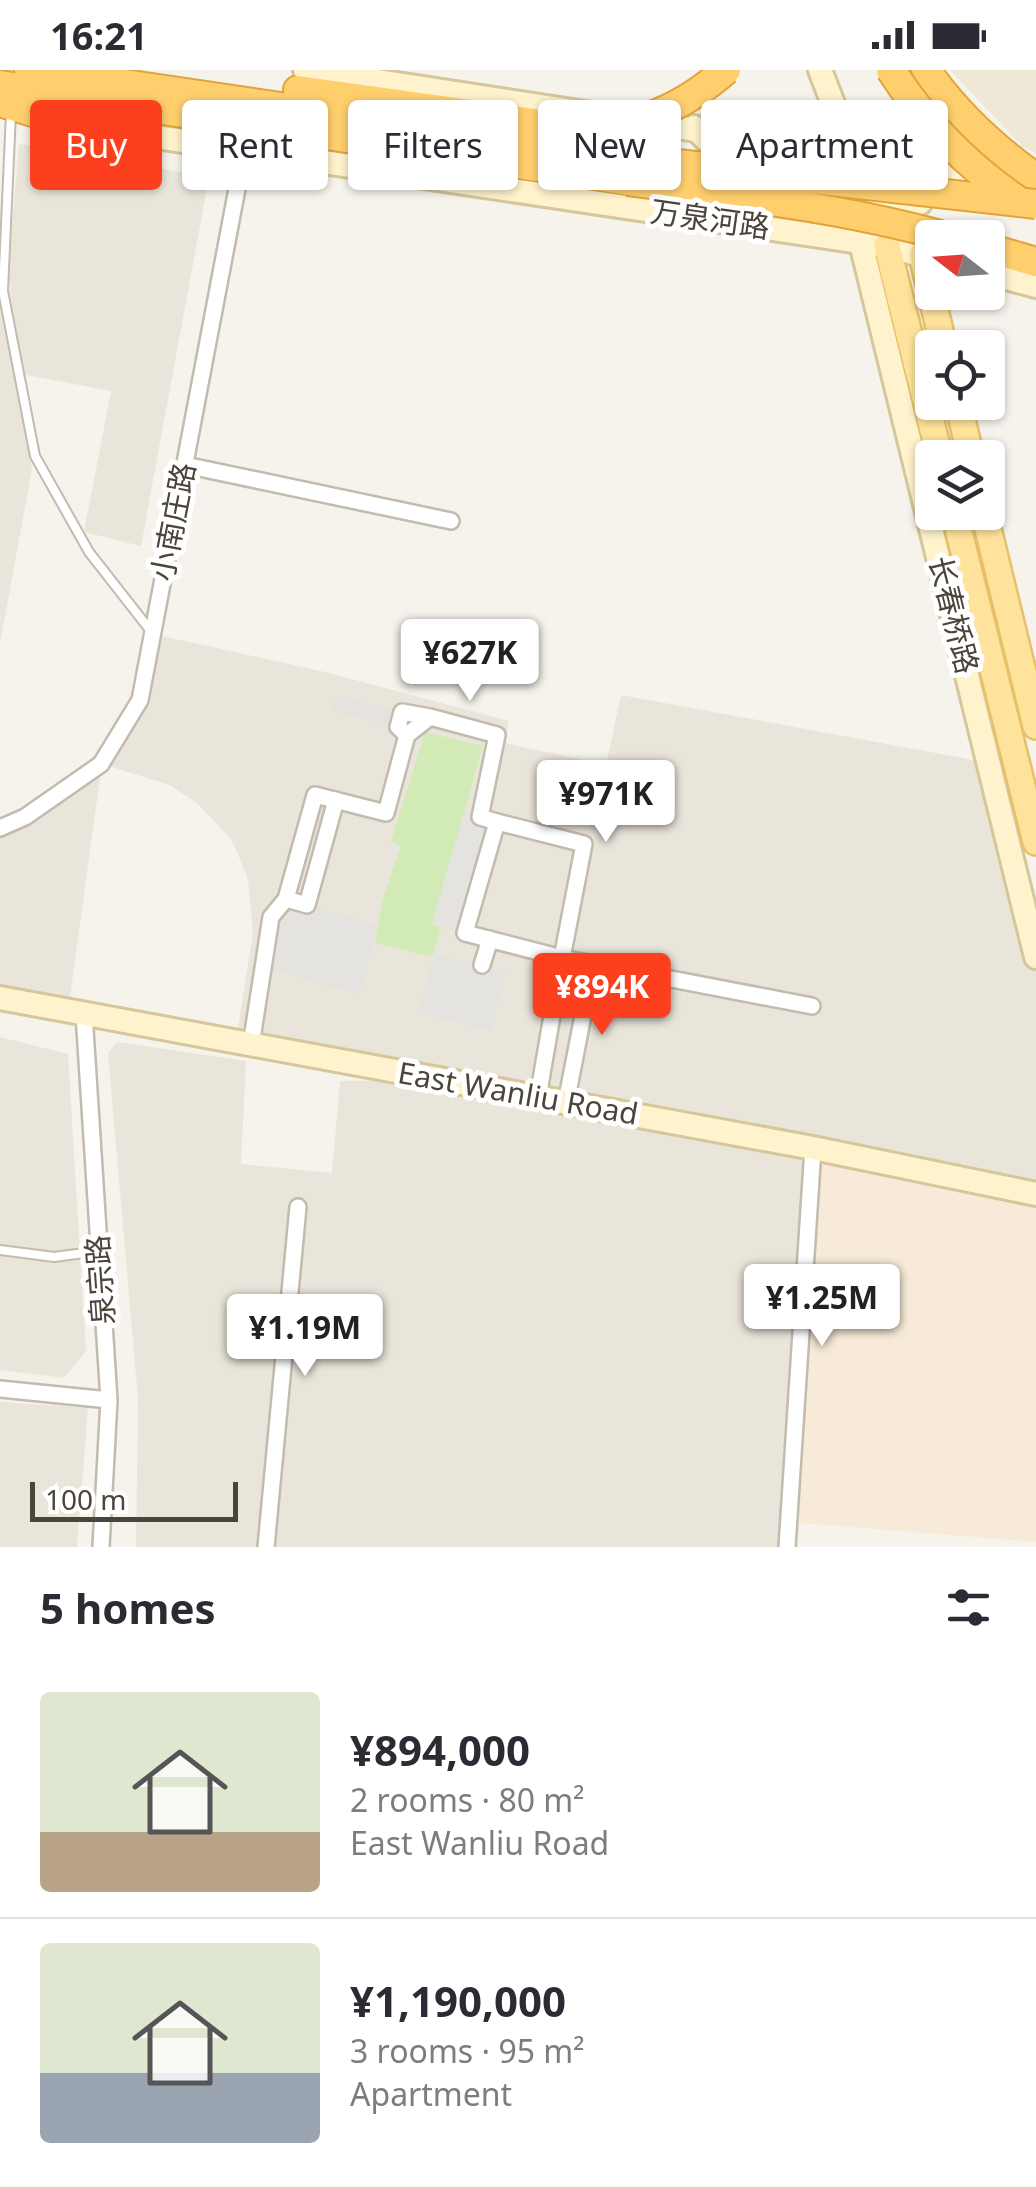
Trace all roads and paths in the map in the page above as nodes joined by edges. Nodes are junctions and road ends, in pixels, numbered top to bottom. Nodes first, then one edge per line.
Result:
1 (29, 70) edge
2 (152, 70) edge
3 (305, 70) edge
4 (709, 70) edge
5 (726, 70) edge
6 (820, 70) edge
7 (906, 73) edge
8 (359, 74) edge
9 (0, 86) edge
10 (668, 100) edge
11 (832, 100) edge
12 (909, 100) edge
13 (538, 104) edge
14 (4, 108) edge
15 (30, 114) edge
16 (681, 125) edge
17 (694, 127) junction
18 (701, 128) edge
19 (701, 135) edge
20 (538, 155) edge
21 (538, 158) edge
22 (328, 164) edge
23 (948, 168) edge
24 (681, 174) edge
25 (1019, 178) edge
26 (681, 180) edge
27 (237, 190) edge
28 (744, 190) edge
29 (793, 190) edge
30 (861, 190) edge
31 (921, 190) edge
32 (863, 199) junction
33 (923, 203) junction
34 (1036, 204) edge
35 (1036, 213) edge
36 (924, 220) edge
37 (719, 222) junction
38 (915, 228) edge
39 (874, 245) junction
40 (1005, 253) edge
41 (915, 254) edge
42 (1036, 262) edge
43 (1005, 278) edge
44 (1036, 286) edge
45 (934, 440) edge
46 (185, 466) junction
47 (451, 521) dead end
48 (958, 530) edge
49 (990, 530) edge
50 (153, 634) junction
51 (1036, 726) edge
52 (497, 822) junction
53 (0, 828) edge
54 (1036, 841) edge
55 (1020, 884) junction
56 (490, 939) junction
57 (1036, 957) edge
58 (562, 958) junction
59 (593, 964) junction
60 (482, 966) dead end
61 (0, 998) edge
62 (812, 1006) dead end
63 (84, 1014) junction
64 (251, 1044) junction
65 (538, 1098) junction
66 (566, 1103) junction
67 (813, 1148) junction
68 (1036, 1194) edge
69 (298, 1206) dead end
70 (0, 1250) edge
71 (99, 1251) junction
72 (0, 1388) edge
73 (108, 1400) junction
74 (101, 1547) edge
75 (266, 1547) edge
76 (787, 1547) edge

1 - 20 highway, 万泉河路
2 - 5 highway, bridge
3 - 8 street
4 - 10 street
6 - 11 street, 长春桥路
7 - 12 street
7 - 25 highway
7 - 25 street
7 - 35 highway, bridge
8 - 13 street
9 - 21 highway, 万泉河路
14 - 15 highway
14 - 50 lane
16 - 17 street
17 - 18 street
17 - 19 street
22 - 37 street, 万泉河路
23 - 25 street
24 - 34 highway, bridge
25 - 33 street
26 - 38 highway, bridge
27 - 46 street, 小南庄路
28 - 37 street
29 - 32 street
30 - 32 street, 长春桥路
31 - 33 street
32 - 33 street
32 - 39 street, 长春桥路
33 - 36 street
37 - 39 street, 万泉河路
39 - 41 street, 万泉河路
39 - 45 main road
39 - 55 street, 长春桥路
40 - 42 highway
43 - 44 street
46 - 47 street
46 - 50 street, 小南庄路
48 - 54 main road
49 - 51 main road
50 - 53 street, 小南庄路
52 - 56 street
52 - 58 street
52 - 64 street
54 - 55 street
55 - 57 street, 长春桥路
56 - 58 street
56 - 60 street
58 - 59 street
58 - 65 street
59 - 62 street
59 - 66 street
61 - 63 street, East Wanliu Road
63 - 64 street, East Wanliu Road
63 - 71 street, 泉宗路
64 - 65 street, East Wanliu Road
65 - 66 street, East Wanliu Road
66 - 67 street, East Wanliu Road
67 - 68 street, East Wanliu Road
67 - 76 street
69 - 75 street
70 - 71 lane
71 - 73 street, 泉宗路
72 - 73 street
73 - 74 street, 泉宗路

